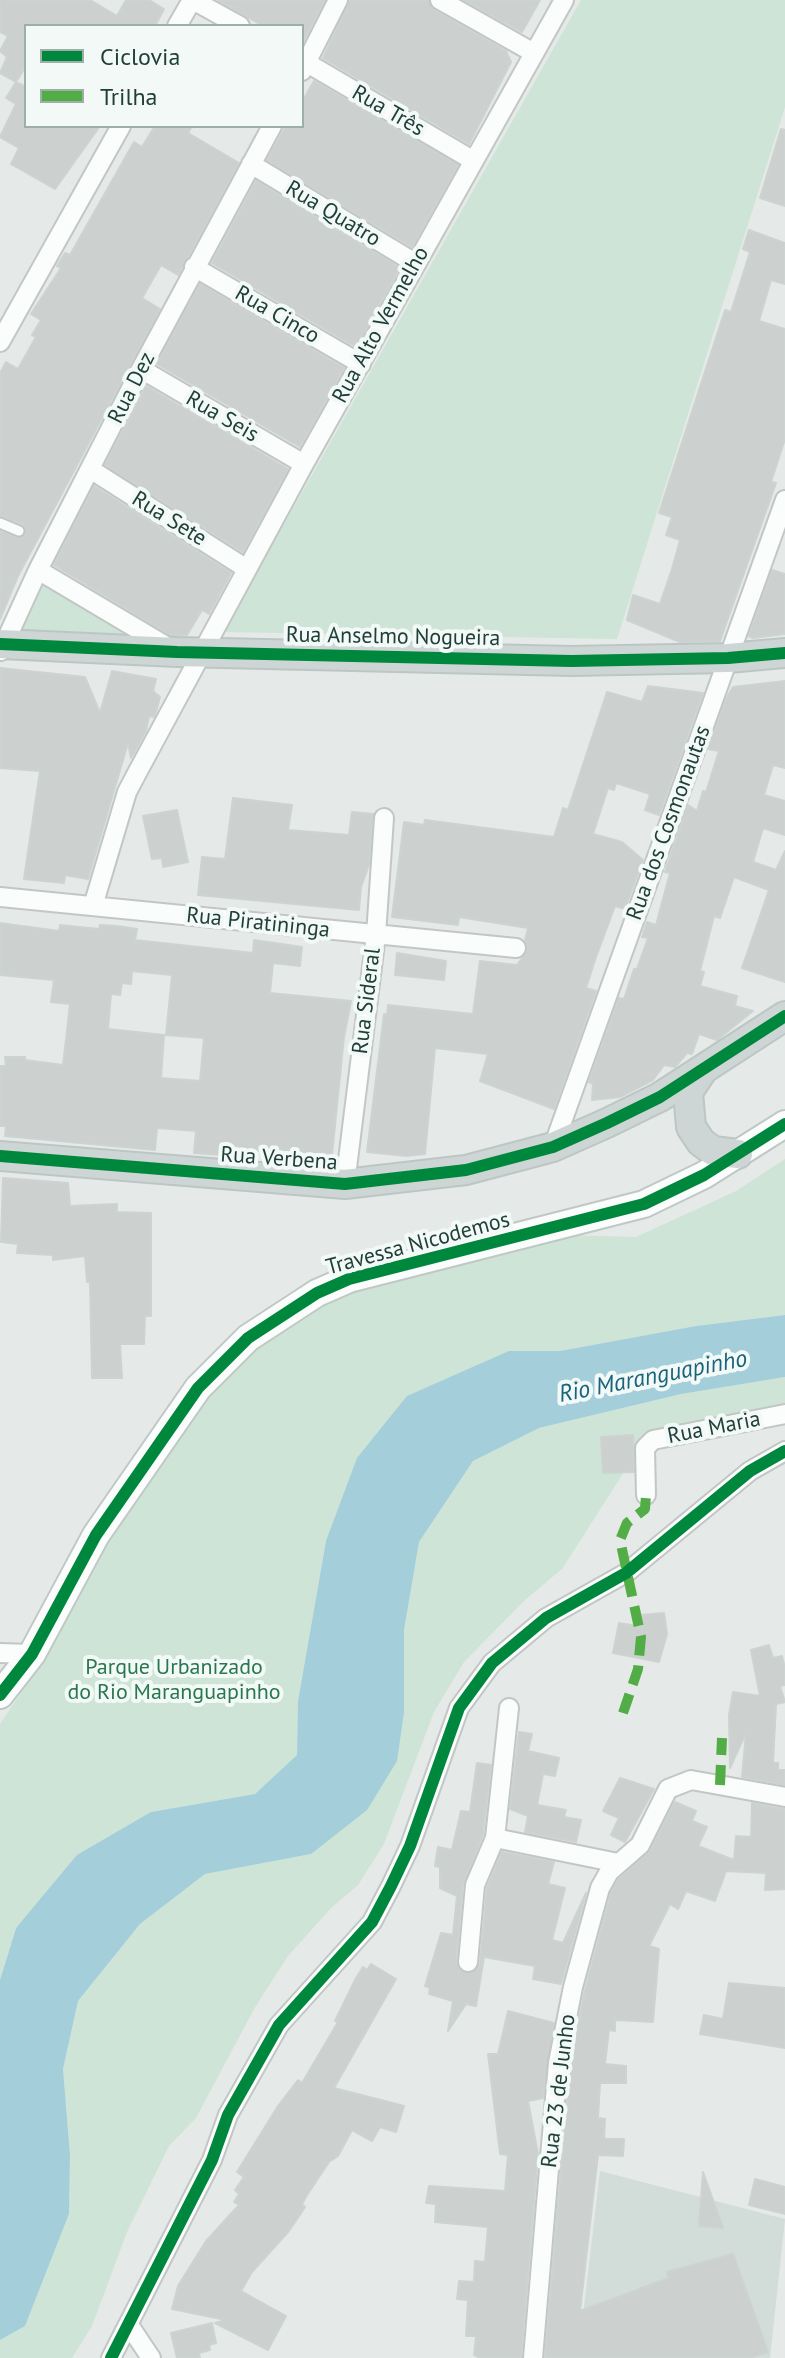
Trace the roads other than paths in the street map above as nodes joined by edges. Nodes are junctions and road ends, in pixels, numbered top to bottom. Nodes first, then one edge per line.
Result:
1 (192, 0) edge
2 (338, 0) edge
3 (440, 0) edge
4 (564, 0) edge
5 (178, 24) edge
6 (236, 24) edge
7 (534, 53) junction
8 (304, 62) edge
9 (304, 65) edge
10 (120, 128) edge
11 (271, 128) edge
12 (474, 161) junction
13 (251, 164) junction
14 (415, 263) junction
15 (194, 267) junction
16 (0, 342) edge
17 (361, 364) junction
18 (141, 369) junction
19 (304, 464) junction
20 (90, 469) junction
21 (785, 500) edge
22 (0, 523) edge
23 (19, 531) dead end
24 (247, 569) junction
25 (38, 570) junction
26 (3, 639) edge
27 (190, 652) junction
28 (785, 653) edge
29 (728, 658) junction
30 (384, 818) dead end
31 (0, 897) edge
32 (93, 906) junction
33 (376, 935) junction
34 (516, 948) dead end
35 (785, 1016) edge
36 (704, 1068) junction
37 (785, 1124) edge
38 (553, 1147) junction
39 (738, 1154) junction
40 (0, 1156) edge
41 (345, 1184) junction
42 (785, 1414) edge
43 (785, 1451) edge
44 (646, 1495) dead end
45 (0, 1653) edge
46 (32, 1654) junction
47 (0, 1695) edge
48 (509, 1708) dead end
49 (785, 1797) edge
50 (495, 1838) junction
51 (618, 1863) junction
52 (468, 1962) dead end
53 (129, 2325) junction
54 (111, 2358) edge
55 (151, 2358) edge
56 (533, 2358) edge

1 - 5 street
1 - 6 street
2 - 8 street
3 - 7 street
4 - 7 street, Rua Alto Vermelho
7 - 12 street, Rua Alto Vermelho
9 - 12 street, Rua Três
10 - 16 street
11 - 13 street, Rua Dez
12 - 14 street, Rua Alto Vermelho
13 - 14 street, Rua Quatro
13 - 15 street, Rua Dez
14 - 17 street, Rua Alto Vermelho
15 - 17 street, Rua Cinco
15 - 18 street, Rua Dez
17 - 19 street, Rua Alto Vermelho
18 - 19 street, Rua Seis
18 - 20 street, Rua Dez
19 - 24 street, Rua Alto Vermelho
20 - 24 street, Rua Sete
20 - 25 street, Rua Dez
21 - 29 street, Rua dos Cosmonautas
22 - 23 lane
24 - 27 street, Rua Alto Vermelho
25 - 26 street, Rua Dez
25 - 27 street
26 - 27 main road, Rua Anselmo Nogueira
27 - 29 main road, Rua Anselmo Nogueira
27 - 32 street, Rua Alto Vermelho
28 - 29 main road, Rua Anselmo Nogueira
29 - 38 street, Rua dos Cosmonautas
30 - 33 street, Rua Sideral
31 - 32 street, Rua Piratininga
32 - 33 street, Rua Piratininga
33 - 34 street, Rua Piratininga
33 - 41 street, Rua Sideral
35 - 36 main road, Rua Verbena
36 - 38 main road, Rua Verbena
36 - 39 main road
37 - 39 main road, Travessa Nicodemos
38 - 41 main road, Rua Verbena
39 - 46 main road, Travessa Nicodemos
40 - 41 main road, Rua Verbena
42 - 44 street, Rua Maria
43 - 53 street
45 - 46 street
46 - 47 main road, Travessa Nicodemos
48 - 50 street
49 - 51 street, Rua 23 de Junho
50 - 51 street
50 - 52 street
51 - 56 street, Rua 23 de Junho
53 - 54 street
53 - 55 street

